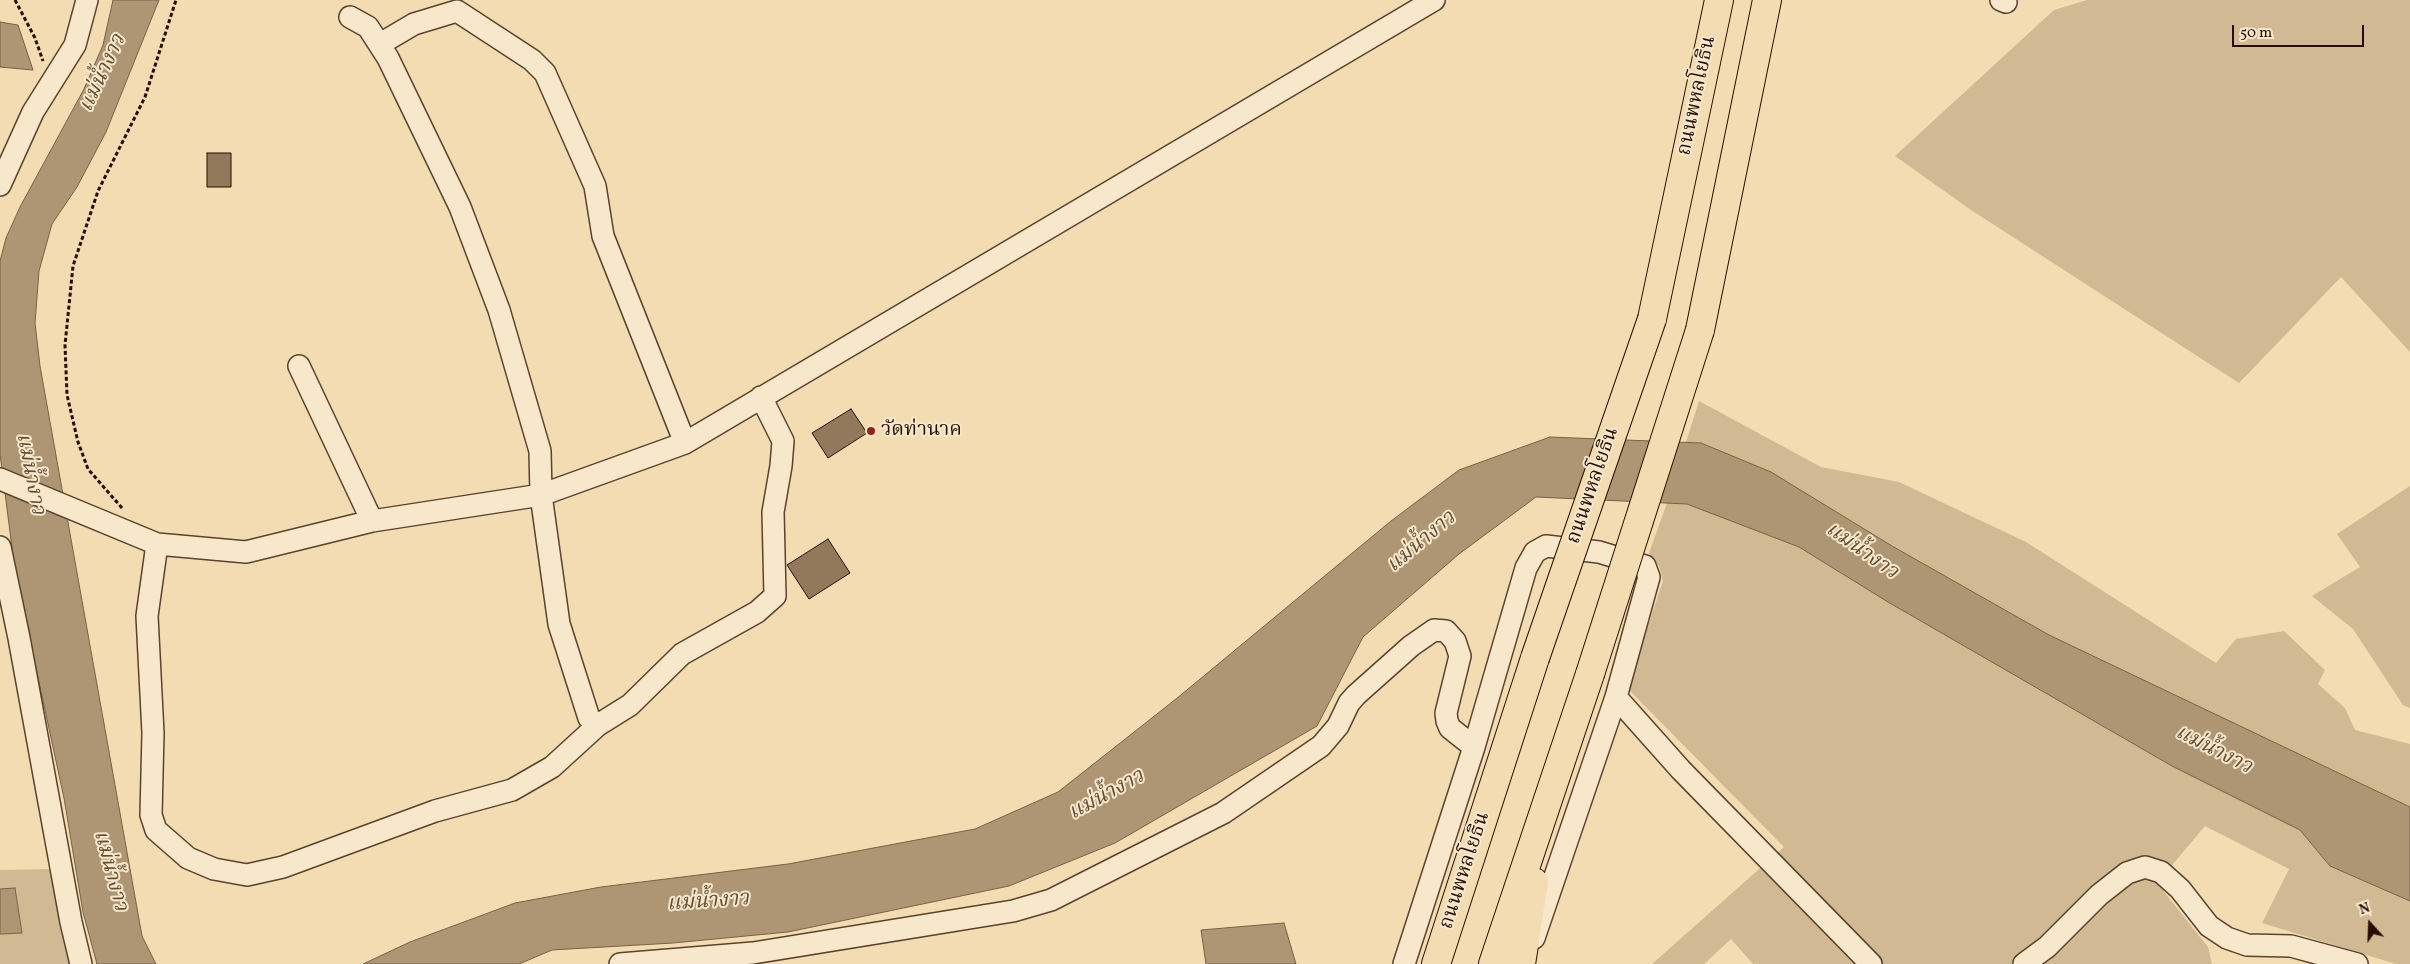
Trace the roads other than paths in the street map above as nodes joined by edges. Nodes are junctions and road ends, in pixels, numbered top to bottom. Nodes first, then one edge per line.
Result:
1 (87, 0) edge
2 (1434, 0) edge
3 (1719, 0) edge
4 (1767, 0) edge
5 (472, 9) edge
6 (350, 17) dead end
7 (380, 44) junction
8 (0, 185) edge
9 (299, 366) dead end
10 (762, 397) junction
11 (685, 442) junction
12 (0, 478) edge
13 (541, 495) junction
14 (372, 521) junction
15 (148, 540) junction
16 (0, 547) edge
17 (1616, 697) junction
18 (598, 725) junction
19 (1474, 747) junction
20 (1545, 808) junction
21 (1457, 902) junction
22 (2314, 958) edge
23 (2029, 962) edge
24 (82, 964) edge
25 (620, 964) edge
26 (1404, 964) edge
27 (1428, 964) edge
28 (1436, 964) edge
29 (1493, 964) edge
30 (1521, 964) edge
31 (1525, 964) edge
32 (1871, 964) edge
33 (2357, 964) edge

1 - 8 street
2 - 10 street
3 - 21 highway, ถนนพหลโยธิน, bridge
4 - 20 highway, bridge
5 - 7 street
5 - 11 street
6 - 7 street
7 - 13 street
9 - 14 street
10 - 11 street
10 - 18 street
11 - 13 street
12 - 15 street
13 - 14 street
13 - 18 street
14 - 15 street
15 - 18 street
16 - 24 street
17 - 19 street
17 - 31 street
17 - 32 street
19 - 25 street
19 - 26 street
20 - 29 highway
20 - 30 highway
21 - 27 highway
21 - 28 highway, ถนนพหลโยธิน
22 - 23 street
22 - 33 street

